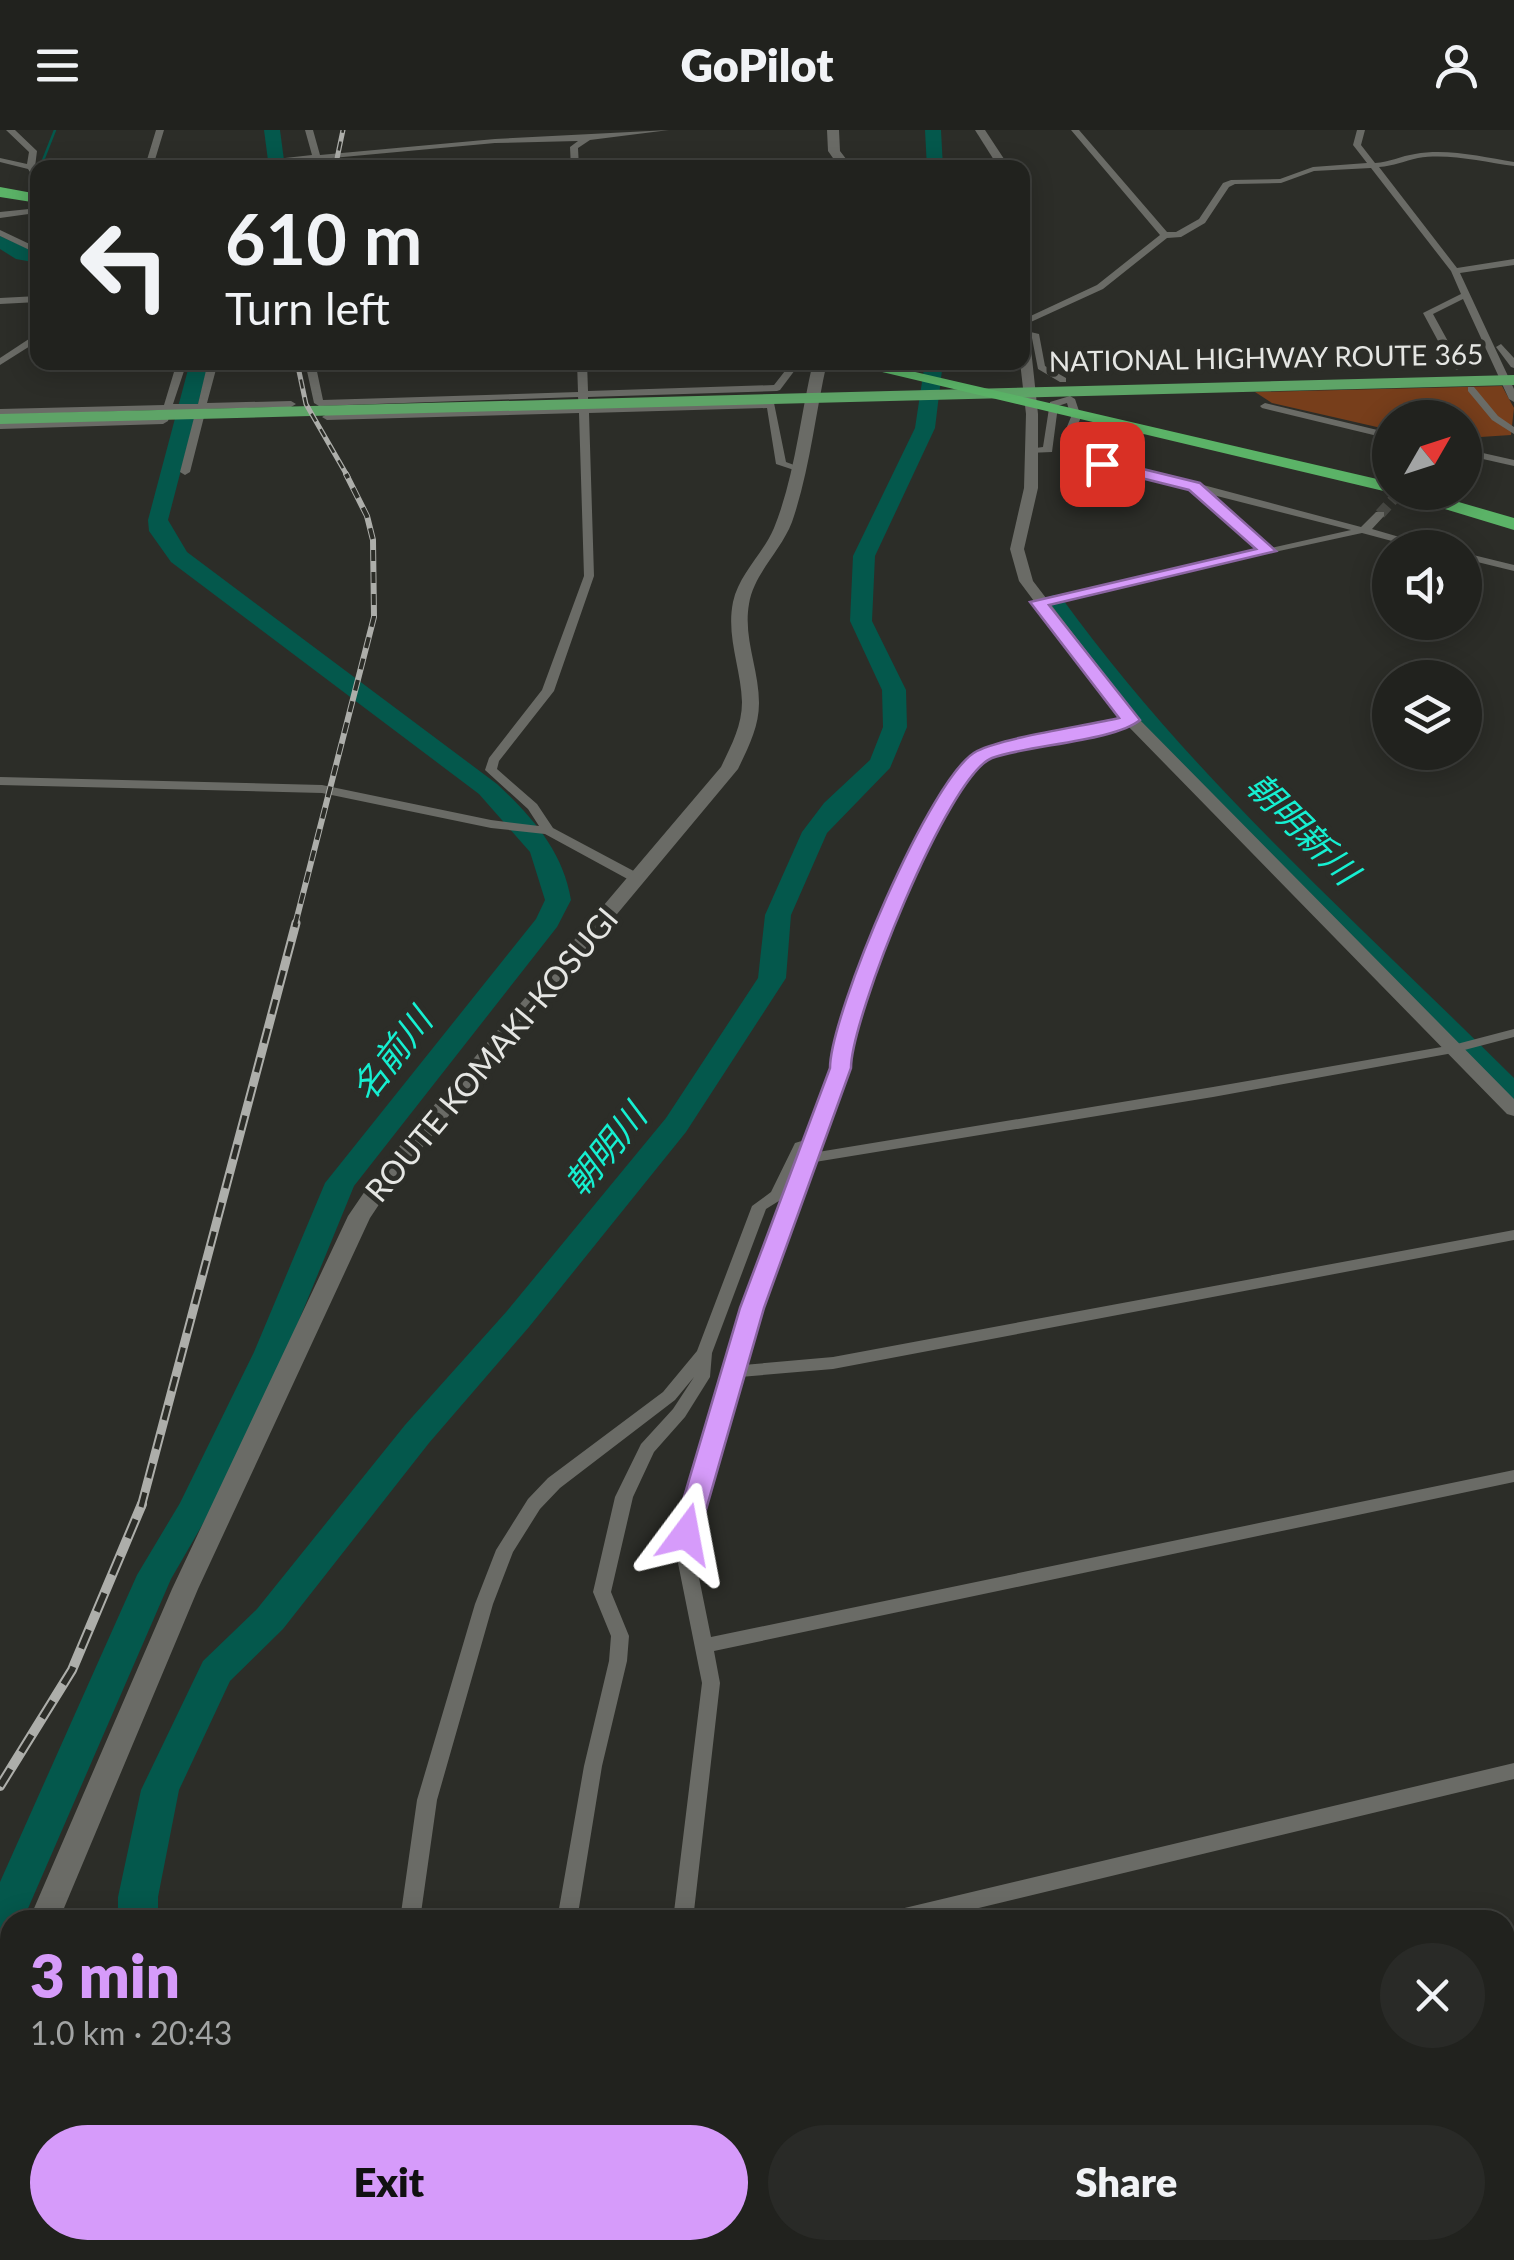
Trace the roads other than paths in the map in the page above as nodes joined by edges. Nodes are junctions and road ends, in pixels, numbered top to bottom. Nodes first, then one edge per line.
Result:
1 (10, 130) edge
2 (160, 130) edge
3 (309, 130) edge
4 (665, 130) edge
5 (834, 130) edge
6 (980, 130) edge
7 (1074, 130) edge
8 (1361, 130) edge
9 (588, 138) junction
10 (0, 160) edge
11 (33, 160) edge
12 (151, 160) edge
13 (316, 160) edge
14 (328, 160) edge
15 (575, 160) edge
16 (840, 160) edge
17 (1000, 160) edge
18 (1514, 164) edge
19 (30, 167) edge
20 (1372, 167) junction
21 (0, 188) edge
22 (30, 189) edge
23 (30, 210) edge
24 (0, 215) edge
25 (0, 233) edge
26 (1164, 236) junction
27 (30, 248) edge
28 (1514, 262) edge
29 (1454, 271) junction
30 (1467, 294) junction
31 (30, 300) edge
32 (0, 301) edge
33 (1030, 322) edge
34 (1030, 331) edge
35 (30, 341) edge
36 (1501, 348) dead end
37 (0, 362) edge
38 (1456, 367) dead end
39 (180, 370) edge
40 (210, 370) edge
41 (312, 370) edge
42 (582, 370) edge
43 (791, 370) edge
44 (821, 370) edge
45 (886, 370) edge
46 (924, 370) edge
47 (1028, 370) edge
48 (1511, 375) edge
49 (1063, 380) dead end
50 (1471, 389) dead end
51 (1030, 390) junction
52 (582, 395) junction
53 (823, 396) junction
54 (1514, 399) edge
55 (291, 404) dead end
56 (198, 405) junction
57 (170, 406) junction
58 (1265, 406) dead end
59 (584, 410) junction
60 (328, 417) dead end
61 (0, 419) edge
62 (1514, 431) edge
63 (1372, 432) edge
64 (1186, 433) junction
65 (1032, 450) junction
66 (1482, 456) edge
67 (1514, 463) edge
68 (797, 468) junction
69 (185, 472) dead end
70 (1372, 472) edge
71 (1372, 484) edge
72 (1195, 487) junction
73 (1482, 497) edge
74 (1509, 504) edge
75 (1470, 510) edge
76 (1380, 514) tunnel mouth
77 (1514, 522) edge
78 (1367, 528) junction
79 (1374, 530) edge
80 (1268, 551) junction
81 (1482, 560) edge
82 (1514, 568) edge
83 (1039, 602) junction
84 (1131, 720) junction
85 (0, 781) edge
86 (544, 831) junction
87 (638, 879) junction
88 (1514, 1033) edge
89 (1461, 1047) junction
90 (1514, 1110) edge
91 (812, 1150) junction
92 (1514, 1235) edge
93 (704, 1353) junction
94 (733, 1372) junction
95 (1514, 1476) edge
96 (706, 1646) junction
97 (1514, 1770) edge
98 (48, 1910) edge
99 (412, 1910) edge
100 (569, 1910) edge
101 (684, 1910) edge
102 (933, 1910) edge

1 - 11 street
2 - 12 street
3 - 13 street
4 - 9 street
5 - 16 main road
6 - 17 street
7 - 26 street
8 - 20 street
9 - 14 street
9 - 15 street
10 - 19 street
18 - 20 street
20 - 26 street
20 - 29 street
21 - 22 highway
23 - 24 street
25 - 27 street
26 - 33 street
28 - 29 street
29 - 30 street
30 - 38 street
30 - 48 street
31 - 32 street
34 - 49 street
35 - 37 street
36 - 48 street
39 - 57 street
40 - 56 street
41 - 52 street
42 - 52 street
43 - 52 street
44 - 53 main road, ROUTE KOMAKI-KOSUGI
45 - 64 highway
46 - 64 highway
47 - 51 street
48 - 51 highway, NATIONAL HIGHWAY ROUTE 365
48 - 54 street
50 - 62 street
51 - 53 highway, NATIONAL HIGHWAY ROUTE 365
51 - 65 street
52 - 59 street
53 - 61 highway, NATIONAL HIGHWAY ROUTE 365
53 - 68 main road, ROUTE KOMAKI-KOSUGI
55 - 56 street
56 - 57 street
56 - 69 street
57 - 61 street
58 - 63 street
59 - 60 street
59 - 68 street
59 - 86 street
64 - 70 highway
64 - 71 highway
65 - 72 street
65 - 83 street
66 - 67 street
68 - 87 main road, ROUTE KOMAKI-KOSUGI
72 - 78 street
72 - 80 street
73 - 74 highway
75 - 77 highway
76 - 78 street
78 - 79 street
78 - 80 street
80 - 83 street
81 - 82 street
83 - 84 street
84 - 89 street
84 - 91 street
85 - 86 street
86 - 87 street
87 - 98 main road, ROUTE KOMAKI-KOSUGI
88 - 89 street
89 - 90 street
89 - 91 street
91 - 93 street
91 - 94 street
92 - 94 street
93 - 99 street
93 - 100 street
94 - 96 street
95 - 96 street
96 - 101 street
97 - 102 street

